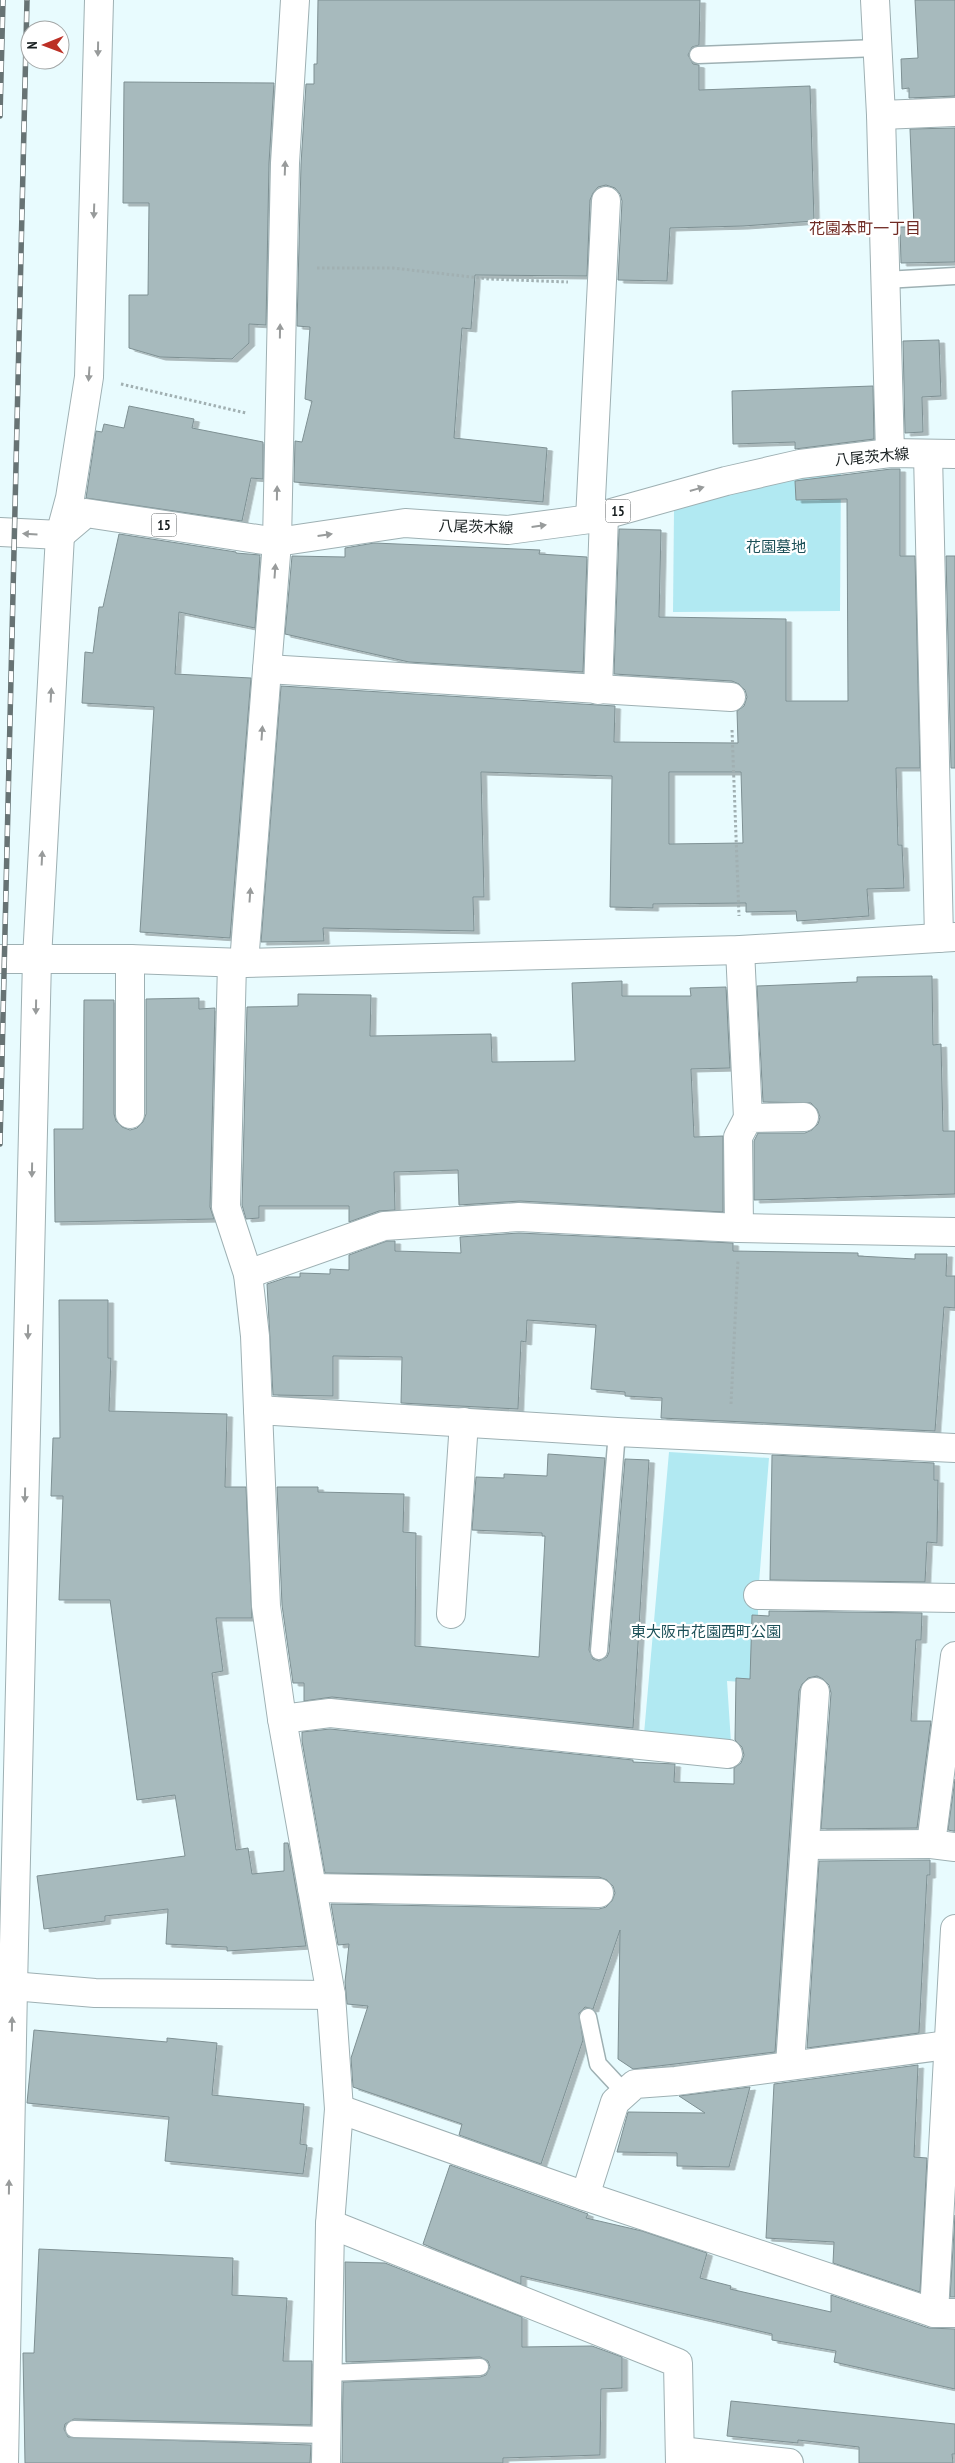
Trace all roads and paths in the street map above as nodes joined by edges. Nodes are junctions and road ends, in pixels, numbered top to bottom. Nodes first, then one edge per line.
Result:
1 (99, 0) edge
2 (295, 0) edge
3 (875, 0) edge
4 (877, 48) junction
5 (698, 55) dead end
6 (955, 112) edge
7 (881, 115) junction
8 (606, 201) dead end
9 (282, 267) junction
10 (955, 276) edge
11 (885, 280) junction
12 (601, 284) junction
13 (89, 377) junction
14 (278, 420) junction
15 (890, 453) junction
16 (928, 454) junction
17 (955, 454) edge
18 (597, 517) junction
19 (0, 532) edge
20 (60, 535) junction
21 (277, 542) junction
22 (267, 669) junction
23 (598, 690) junction
24 (731, 697) joint
25 (740, 938) junction
26 (947, 938) edge
27 (0, 959) edge
28 (37, 959) junction
29 (130, 959) junction
30 (238, 963) junction
31 (130, 1114) dead end
32 (804, 1117) dead end
33 (748, 1118) junction
34 (739, 1228) junction
35 (955, 1232) edge
36 (248, 1274) junction
37 (258, 1410) junction
38 (464, 1422) junction
39 (617, 1432) junction
40 (730, 1437) junction
41 (955, 1448) edge
42 (758, 1596) dead end
43 (955, 1598) edge
44 (451, 1614) dead end
45 (599, 1650) dead end
46 (955, 1656) edge
47 (815, 1692) dead end
48 (952, 1704) edge
49 (282, 1719) junction
50 (728, 1754) dead end
51 (805, 1845) junction
52 (943, 1846) edge
53 (312, 1888) junction
54 (599, 1893) dead end
55 (955, 1929) edge
56 (6, 1986) edge
57 (331, 1995) junction
58 (588, 2017) dead end
59 (952, 2044) edge
60 (790, 2066) junction
61 (625, 2093) junction
62 (339, 2110) junction
63 (585, 2196) junction
64 (330, 2224) junction
65 (944, 2313) edge
66 (480, 2367) dead end
67 (328, 2373) junction
68 (74, 2429) dead end
69 (327, 2435) junction
70 (680, 2457) edge
71 (4, 2463) edge
72 (326, 2463) edge
73 (789, 2463) edge

1 -> 13 street
9 -> 2 street
3 - 4 street
4 - 5 lane
4 - 7 street
6 - 7 street
7 - 11 street
8 - 12 street
9 - 12 path
14 -> 9 street
10 - 11 lane
11 - 15 street
12 - 18 street
13 - 14 path
13 - 20 street
21 -> 14 street
15 - 16 street, 八尾茨木線 / 15
18 -> 15 street, 八尾茨木線 / 15
16 - 17 street, 八尾茨木線 / 15
16 - 26 street
21 -> 18 street, 八尾茨木線 / 15
18 - 23 street
20 -> 19 street
20 - 21 street, 八尾茨木線 / 15
28 -> 20 street
22 -> 21 street
22 - 23 street
30 -> 22 street
23 - 24 street
24 - 25 path
25 - 26 street
25 - 30 street
25 - 33 street
27 - 28 street
28 - 29 street
28 -> 56 street
29 - 30 street
29 - 31 street
30 - 36 street
32 - 33 street
33 - 34 street
34 - 35 street
34 - 36 street
34 - 40 path
36 - 37 street
37 - 38 street
37 - 49 street
38 - 39 street
38 - 44 street
39 - 40 street
39 - 45 lane
40 - 41 street
42 - 43 street
46 - 48 street
47 - 51 street
48 - 52 street
49 - 50 street
49 - 53 street
51 - 52 street
51 - 60 street
53 - 54 street
53 - 57 street
55 - 59 street
56 - 57 street
71 -> 56 street
57 - 62 street
58 - 61 lane
59 - 60 street
59 - 65 street
60 - 61 street
61 - 63 street
62 - 63 street
62 - 64 street
63 - 65 street
64 - 67 street
64 - 70 street
66 - 67 lane
67 - 69 street
68 - 69 lane
69 - 72 street
70 - 73 street

